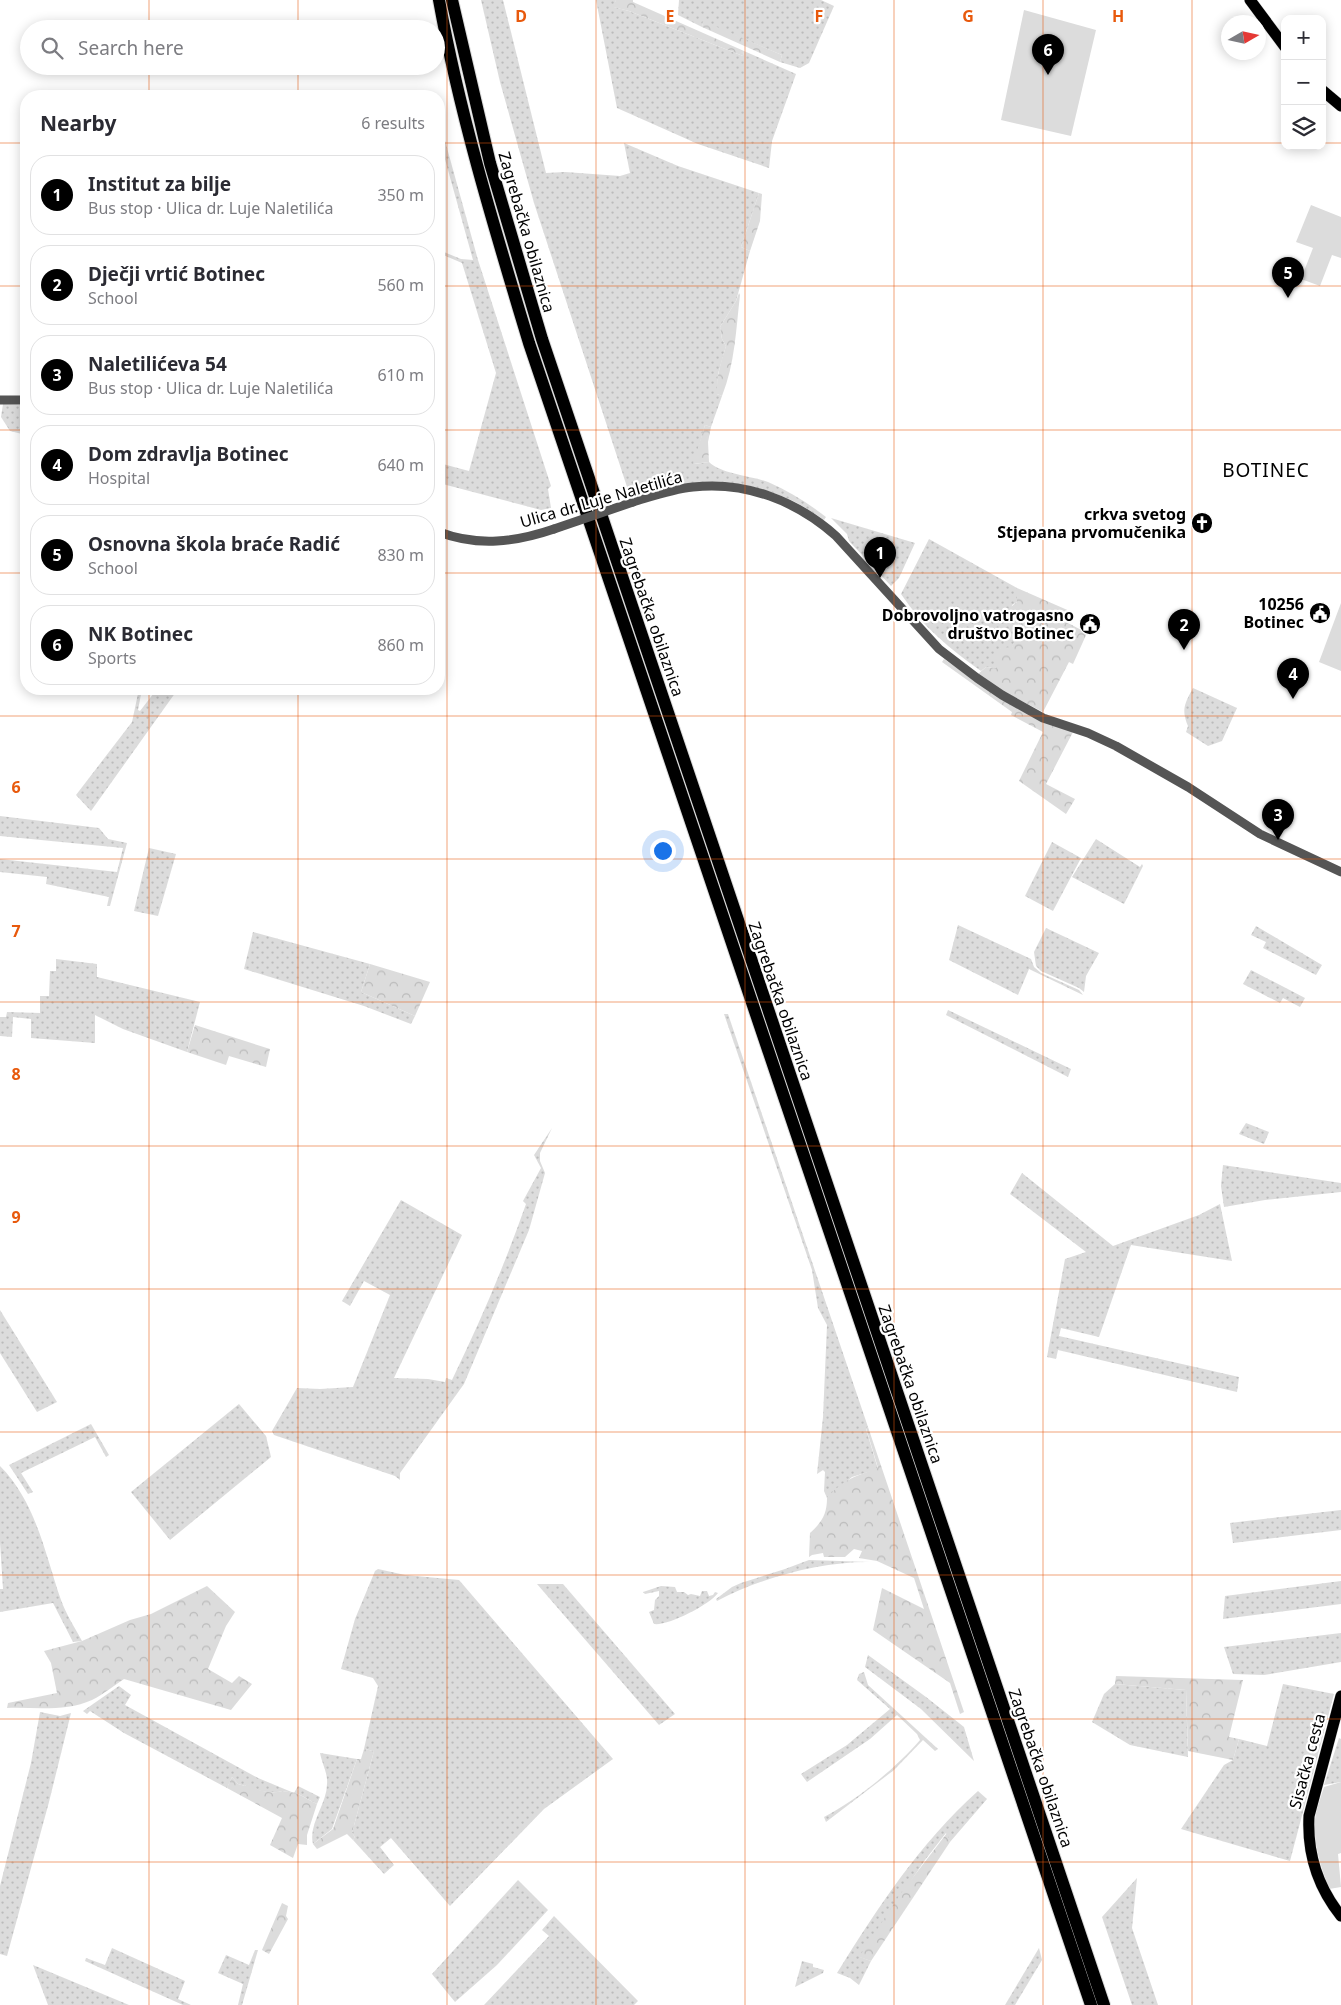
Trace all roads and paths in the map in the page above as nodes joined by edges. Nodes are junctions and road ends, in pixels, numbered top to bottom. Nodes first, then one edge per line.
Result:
1 (439, 0) edge
2 (452, 0) edge
3 (1250, 0) edge
4 (443, 20) edge
5 (445, 27) edge
6 (1281, 42) edge
7 (1326, 93) edge
8 (1341, 106) edge
9 (0, 400) edge
10 (20, 400) edge
11 (445, 534) edge
12 (1341, 872) edge
13 (1341, 1696) edge
14 (1341, 1916) edge
15 (1091, 2005) edge
16 (1104, 2005) edge

1 - 4 highway, Zagrebačka obilaznica
2 - 16 highway, Zagrebačka obilaznica
3 - 6 main road
5 - 15 highway, Zagrebačka obilaznica
7 - 8 main road
9 - 10 street
11 - 12 street, Ulica dr. Luje Naletilića, bridge
13 - 14 main road, Sisačka cesta

